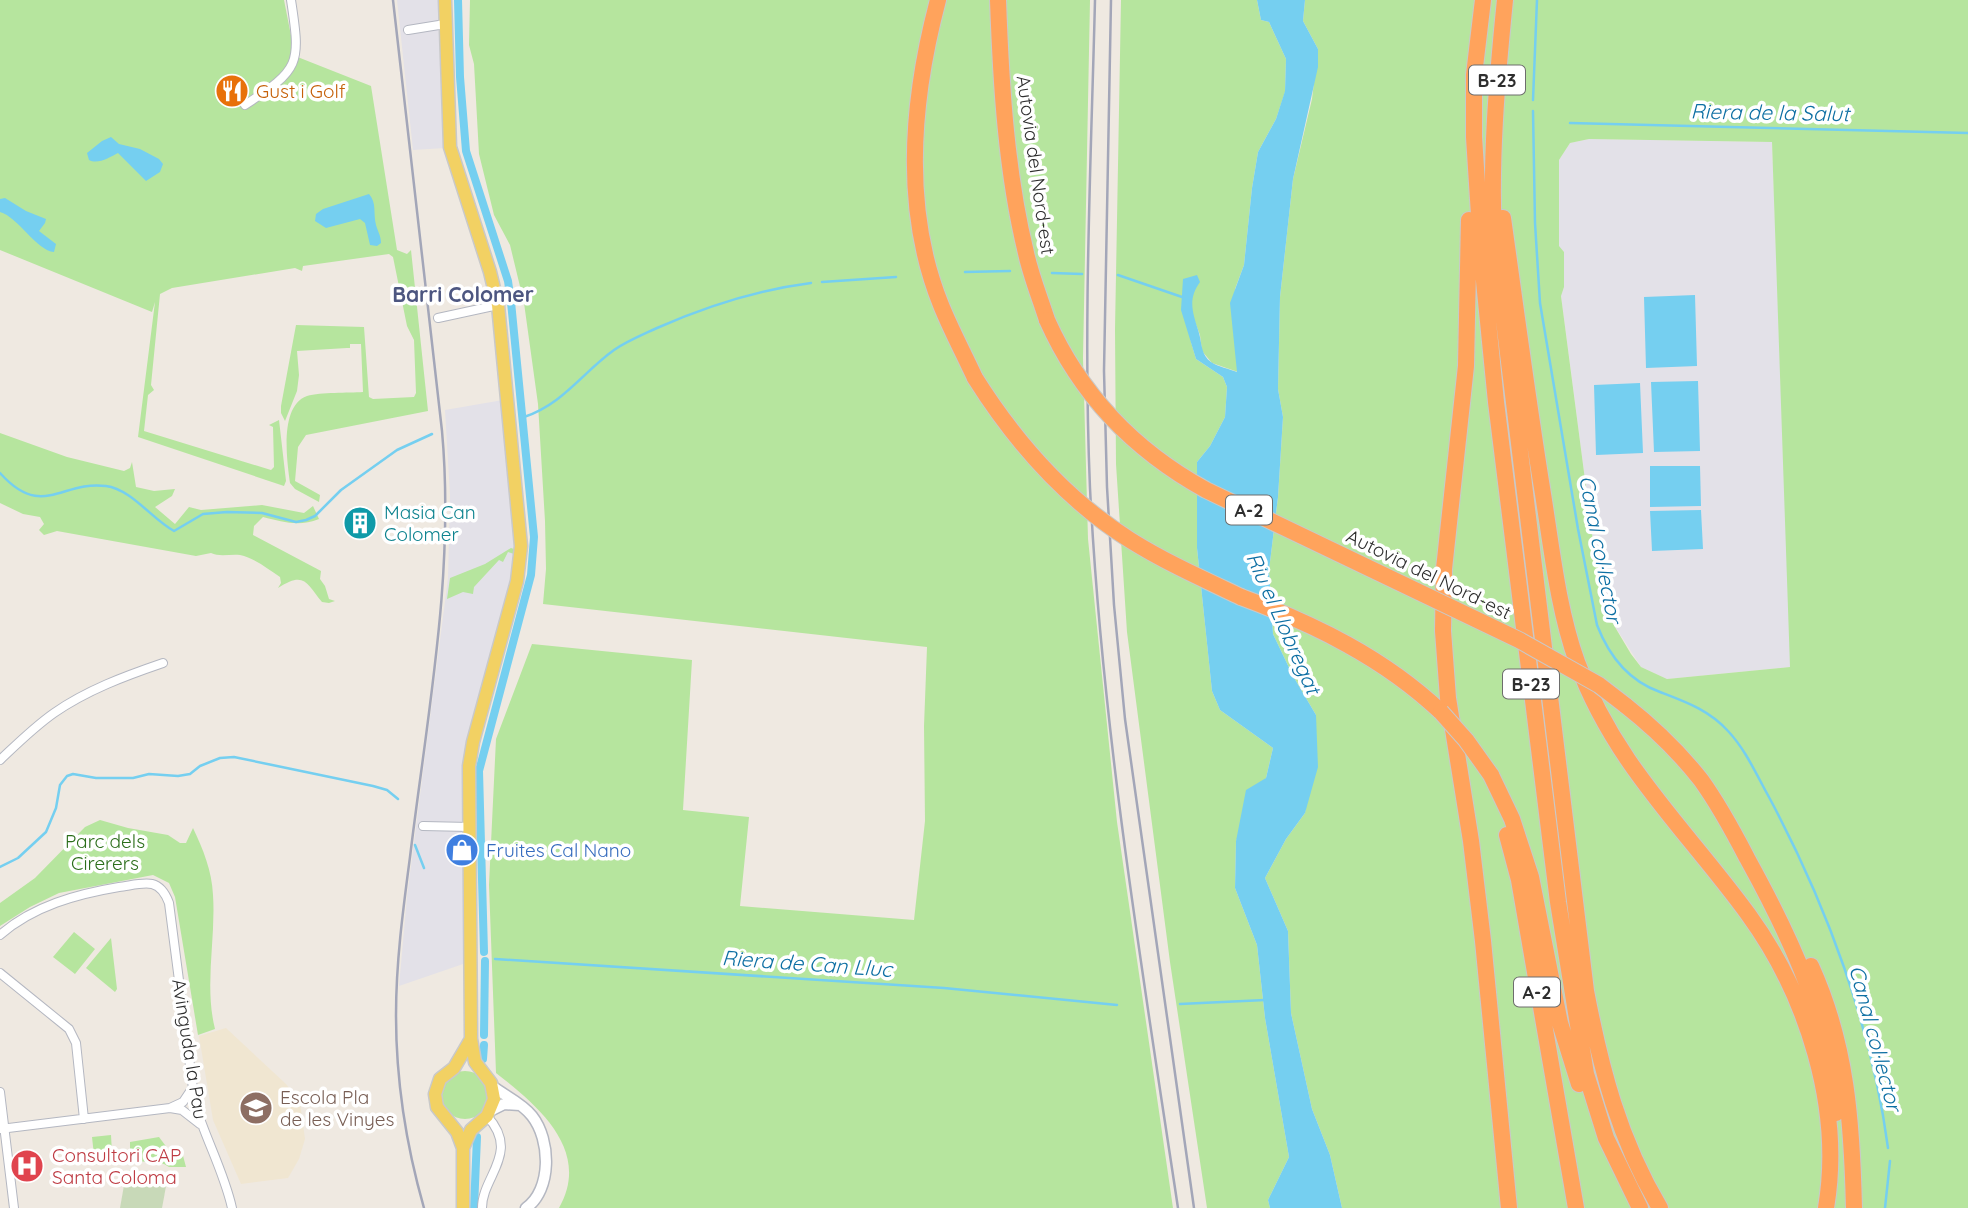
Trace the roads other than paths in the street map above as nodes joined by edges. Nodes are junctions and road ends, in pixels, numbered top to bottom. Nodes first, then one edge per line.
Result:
1 (291, 0) edge
2 (445, 0) edge
3 (938, 0) edge
4 (998, 0) edge
5 (1483, 0) edge
6 (1505, 0) edge
7 (444, 24) junction
8 (408, 30) dead end
9 (245, 105) dead end
10 (1474, 137) junction
11 (1495, 160) junction
12 (498, 305) junction
13 (438, 318) dead end
14 (163, 663) dead end
15 (0, 761) edge
16 (1487, 778) junction
17 (1724, 812) junction
18 (423, 826) dead end
19 (470, 827) junction
20 (0, 935) edge
21 (0, 973) edge
22 (471, 1039) junction
23 (454, 1068) junction
24 (480, 1070) junction
25 (492, 1086) junction
26 (193, 1087) junction
27 (0, 1092) edge
28 (520, 1105) junction
29 (170, 1108) junction
30 (484, 1116) junction
31 (84, 1119) junction
32 (448, 1120) junction
33 (202, 1126) junction
34 (2, 1129) edge
35 (463, 1148) junction
36 (1829, 1206) edge
37 (14, 1208) edge
38 (232, 1208) edge
39 (463, 1208) edge
40 (482, 1208) edge
41 (526, 1208) edge
42 (1508, 1208) edge
43 (1576, 1208) edge
44 (1631, 1208) edge
45 (1640, 1208) edge
46 (1660, 1208) edge
47 (1854, 1208) edge

1 - 9 street
2 - 7 main road
3 - 16 highway, A-2, bridge
4 - 17 highway, Autovia del Nord-est / A-2, bridge
5 - 10 highway, B-23
6 - 11 highway, B-23
7 - 8 street
7 - 12 main road
10 - 42 highway
10 - 45 highway, B-23
11 - 36 highway
11 - 46 highway, B-23
12 - 13 street
12 - 19 main road
14 - 15 street
16 - 43 highway, A-2
16 - 44 highway
17 - 36 highway, Autovia del Nord-est / A-2
17 - 47 highway
18 - 19 street
19 - 22 main road
20 - 26 street, Avinguda la Pau
21 - 31 street
22 - 23 main road
22 - 24 main road
23 - 24 main road
23 - 32 main road
24 - 25 main road
25 - 28 street
25 - 30 main road
26 - 29 street
26 - 33 street, Avinguda la Pau
27 - 34 street
28 - 30 street
28 - 41 street
29 - 31 street
29 - 33 street
30 - 32 main road
30 - 35 main road
30 - 40 street
31 - 34 street
32 - 35 main road
33 - 38 street, Avinguda la Pau
34 - 37 street
35 - 39 main road

